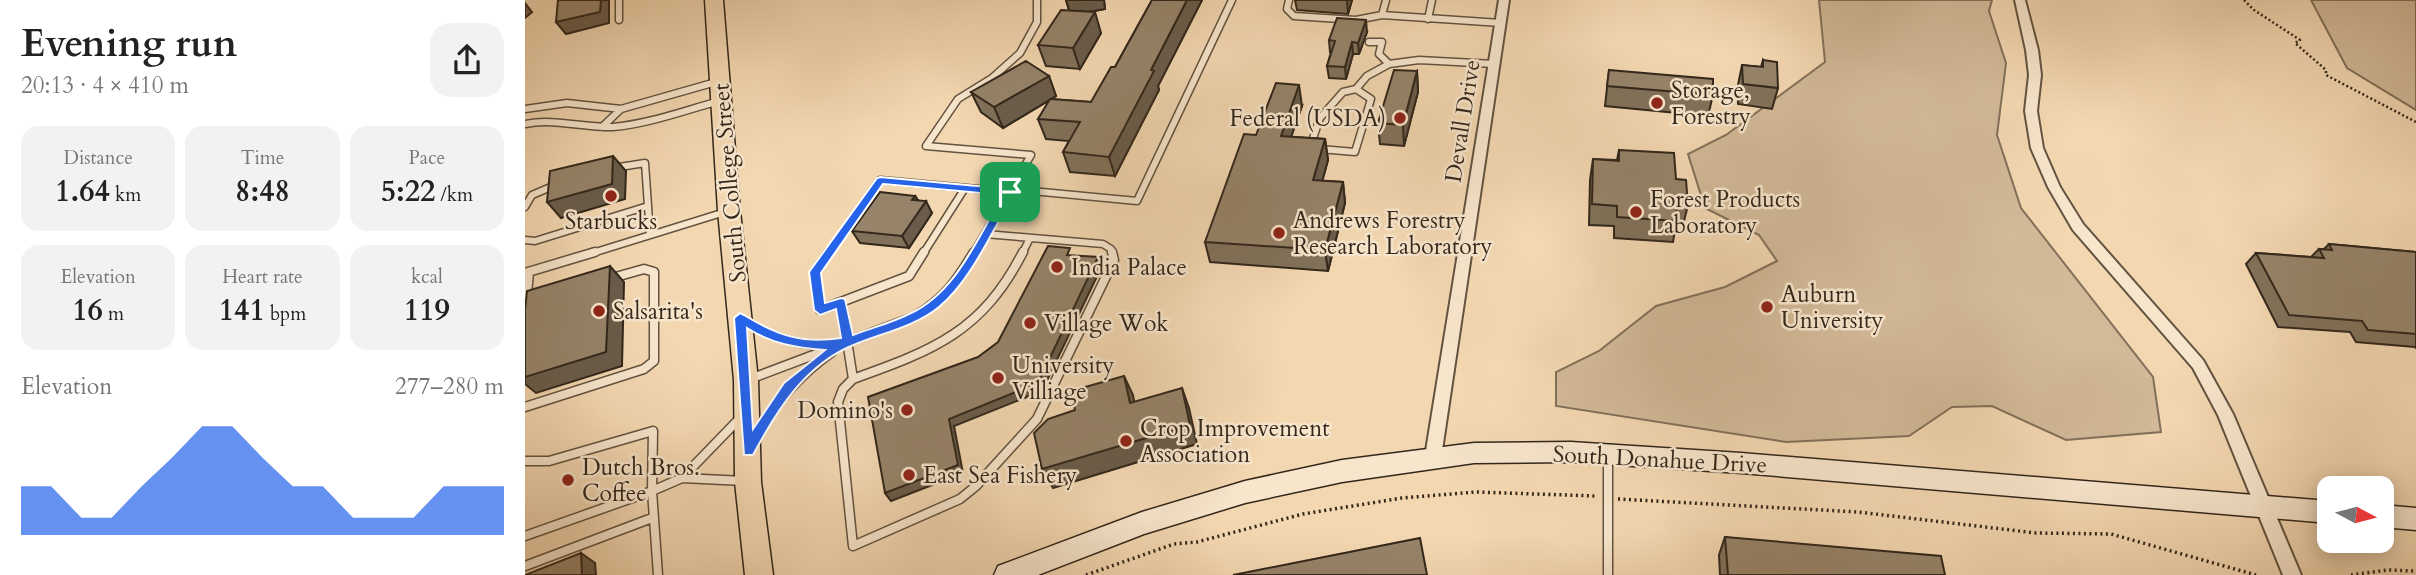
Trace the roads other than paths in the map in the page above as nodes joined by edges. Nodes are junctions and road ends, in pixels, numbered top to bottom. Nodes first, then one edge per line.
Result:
1 (619, 0) edge
2 (714, 0) edge
3 (1037, 0) edge
4 (1232, 0) edge
5 (1289, 0) edge
6 (1386, 0) edge
7 (1432, 0) edge
8 (1504, 0) edge
9 (2020, 0) edge
10 (1382, 15) junction
11 (1428, 19) junction
12 (619, 20) dead end
13 (1501, 23) junction
14 (1369, 42) dead end
15 (1389, 64) junction
16 (1494, 64) junction
17 (1356, 89) junction
18 (721, 91) junction
19 (525, 109) edge
20 (621, 109) junction
21 (525, 124) edge
22 (602, 127) junction
23 (601, 171) edge
24 (565, 182) edge
25 (965, 188) junction
26 (1010, 191) junction
27 (648, 206) junction
28 (525, 207) edge
29 (729, 211) junction
30 (985, 234) junction
31 (650, 235) junction
32 (1030, 238) junction
33 (525, 240) edge
34 (527, 272) edge
35 (605, 280) edge
36 (540, 298) edge
37 (527, 302) junction
38 (841, 302) junction
39 (525, 318) edge
40 (740, 318) junction
41 (848, 342) junction
42 (853, 379) junction
43 (746, 380) junction
44 (525, 407) edge
45 (747, 411) junction
46 (748, 451) junction
47 (1608, 455) junction
48 (1433, 457) junction
49 (525, 461) edge
50 (682, 478) junction
51 (748, 482) junction
52 (652, 491) junction
53 (2262, 506) junction
54 (2317, 511) edge
55 (2394, 517) edge
56 (652, 518) junction
57 (2416, 519) edge
58 (525, 536) edge
59 (525, 566) edge
60 (761, 571) edge
61 (658, 575) edge
62 (1007, 575) edge
63 (1608, 575) edge
64 (2292, 575) edge

1 - 12 lane
2 - 18 main road, South College Street
3 - 26 lane
4 - 26 lane
5 - 10 lane
6 - 10 lane
7 - 11 lane
8 - 13 street, Devall Drive
9 - 53 street
10 - 11 lane
11 - 13 lane
13 - 16 street, Devall Drive
14 - 15 lane
15 - 16 lane
15 - 17 lane
16 - 48 street, Devall Drive
17 - 17 lane
18 - 20 lane
18 - 22 lane
18 - 29 main road, South College Street
19 - 20 lane
20 - 22 lane
21 - 22 lane
23 - 27 lane
24 - 28 lane
25 - 26 lane
25 - 38 lane
25 - 38 lane
26 - 30 lane
27 - 31 lane
27 - 33 lane
29 - 31 lane
29 - 40 main road, South College Street
30 - 32 lane
30 - 41 lane
31 - 34 lane
32 - 42 lane
32 - 42 lane
34 - 37 lane
35 - 44 lane
36 - 37 lane
37 - 39 lane
38 - 41 lane
40 - 41 lane
40 - 43 main road, South College Street
41 - 42 lane
41 - 43 lane
41 - 46 lane
43 - 45 main road, South College Street
45 - 46 main road, South College Street
45 - 50 lane
46 - 51 main road, South College Street
47 - 48 street, South Donahue Drive
47 - 53 street, South Donahue Drive
47 - 63 lane
48 - 62 street, South Donahue Drive
49 - 52 lane
50 - 51 lane
50 - 52 lane
51 - 60 main road, South College Street
52 - 56 lane
52 - 58 lane
53 - 54 street, South Donahue Drive
53 - 64 street
55 - 57 street
56 - 59 lane
56 - 61 lane

